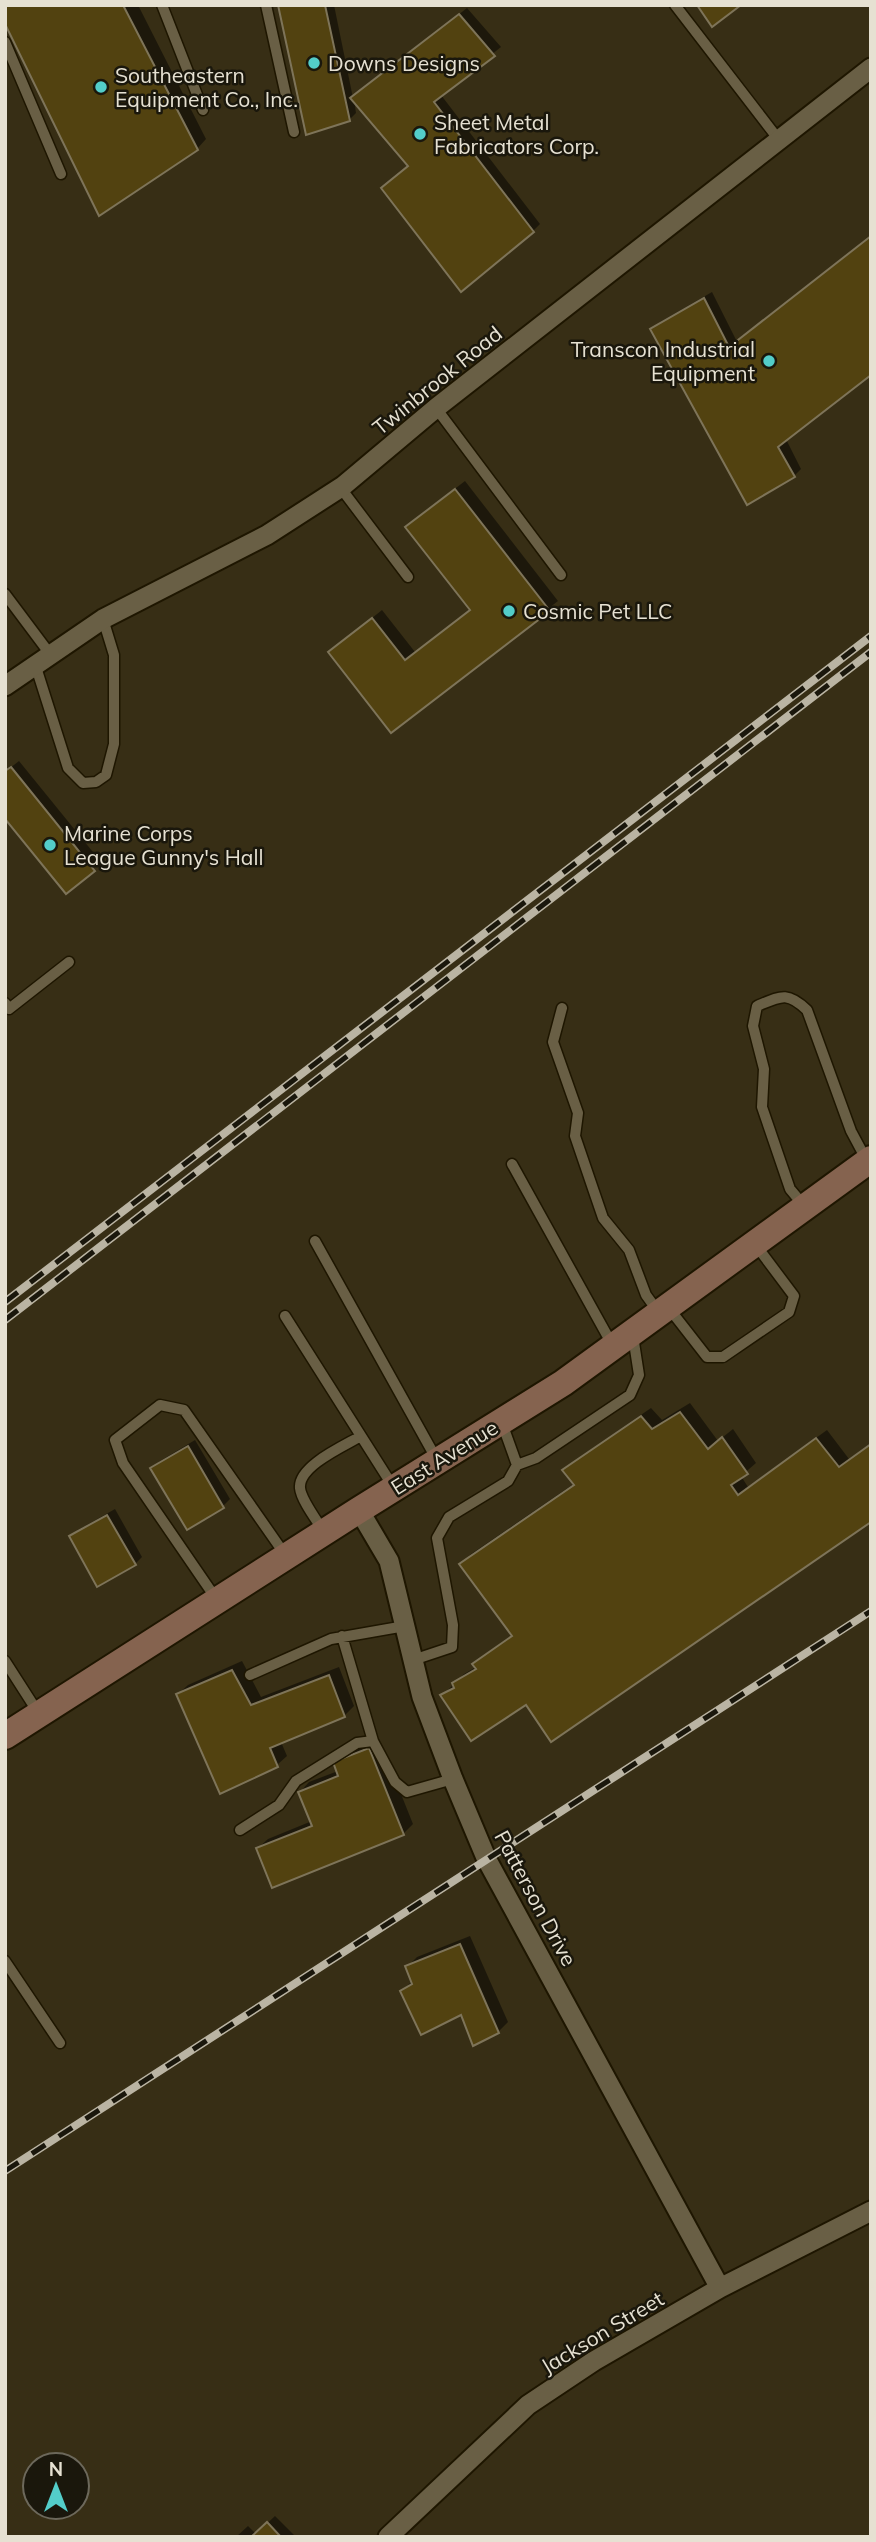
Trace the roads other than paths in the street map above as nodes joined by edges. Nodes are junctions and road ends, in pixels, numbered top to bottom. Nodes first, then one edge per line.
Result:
1 (162, 5) edge
2 (266, 5) edge
3 (675, 5) edge
4 (5, 42) edge
5 (871, 68) edge
6 (203, 110) dead end
7 (294, 132) dead end
8 (779, 140) junction
9 (61, 174) dead end
10 (436, 408) junction
11 (340, 487) junction
12 (561, 575) dead end
13 (408, 577) dead end
14 (5, 594) edge
15 (103, 619) junction
16 (43, 659) junction
17 (5, 686) edge
18 (69, 962) dead end
19 (5, 1003) edge
20 (562, 1008) dead end
21 (869, 1160) edge
22 (512, 1164) dead end
23 (805, 1207) junction
24 (315, 1241) dead end
25 (755, 1244) junction
26 (663, 1310) junction
27 (285, 1316) dead end
28 (623, 1339) junction
29 (502, 1421) junction
30 (361, 1436) junction
31 (438, 1461) junction
32 (517, 1465) junction
33 (394, 1488) junction
34 (359, 1510) junction
35 (324, 1532) junction
36 (286, 1556) junction
37 (217, 1601) junction
38 (405, 1626) junction
39 (342, 1636) junction
40 (413, 1660) junction
41 (5, 1661) edge
42 (250, 1675) dead end
43 (39, 1714) junction
44 (5, 1736) edge
45 (373, 1741) junction
46 (453, 1779) junction
47 (240, 1830) dead end
48 (5, 1961) edge
49 (60, 2043) dead end
50 (871, 2211) edge
51 (720, 2288) junction
52 (388, 2537) edge

1 - 6 lane
2 - 7 lane
3 - 8 lane
4 - 9 lane
5 - 8 street, Twinbrook Road
8 - 10 street, Twinbrook Road
10 - 11 street, Twinbrook Road
10 - 12 lane
11 - 13 lane
11 - 15 street, Twinbrook Road
14 - 16 lane
15 - 16 street, Twinbrook Road
15 - 16 lane
16 - 17 street, Twinbrook Road
18 - 19 lane
20 - 26 lane
21 - 23 street, East Avenue
21 - 23 lane
22 - 28 lane
23 - 25 street, East Avenue
24 - 31 lane
25 - 26 street, East Avenue
25 - 26 lane
26 - 28 street, East Avenue
27 - 30 lane
28 - 29 street, East Avenue
28 - 32 lane
29 - 31 street, East Avenue
29 - 32 lane
30 - 33 lane
30 - 35 lane
31 - 33 street, East Avenue
32 - 40 lane
33 - 34 street, East Avenue
34 - 35 street, East Avenue
34 - 38 street, Patterson Drive
35 - 36 street, East Avenue
36 - 37 street, East Avenue
36 - 37 lane
37 - 43 street, East Avenue
38 - 39 lane
38 - 40 street, Patterson Drive
39 - 42 lane
39 - 45 lane
40 - 46 street, Patterson Drive
41 - 43 lane
43 - 44 street, East Avenue
45 - 46 lane
45 - 47 lane
46 - 51 street, Patterson Drive
48 - 49 lane
50 - 51 street, Jackson Street
51 - 52 street, Jackson Street

